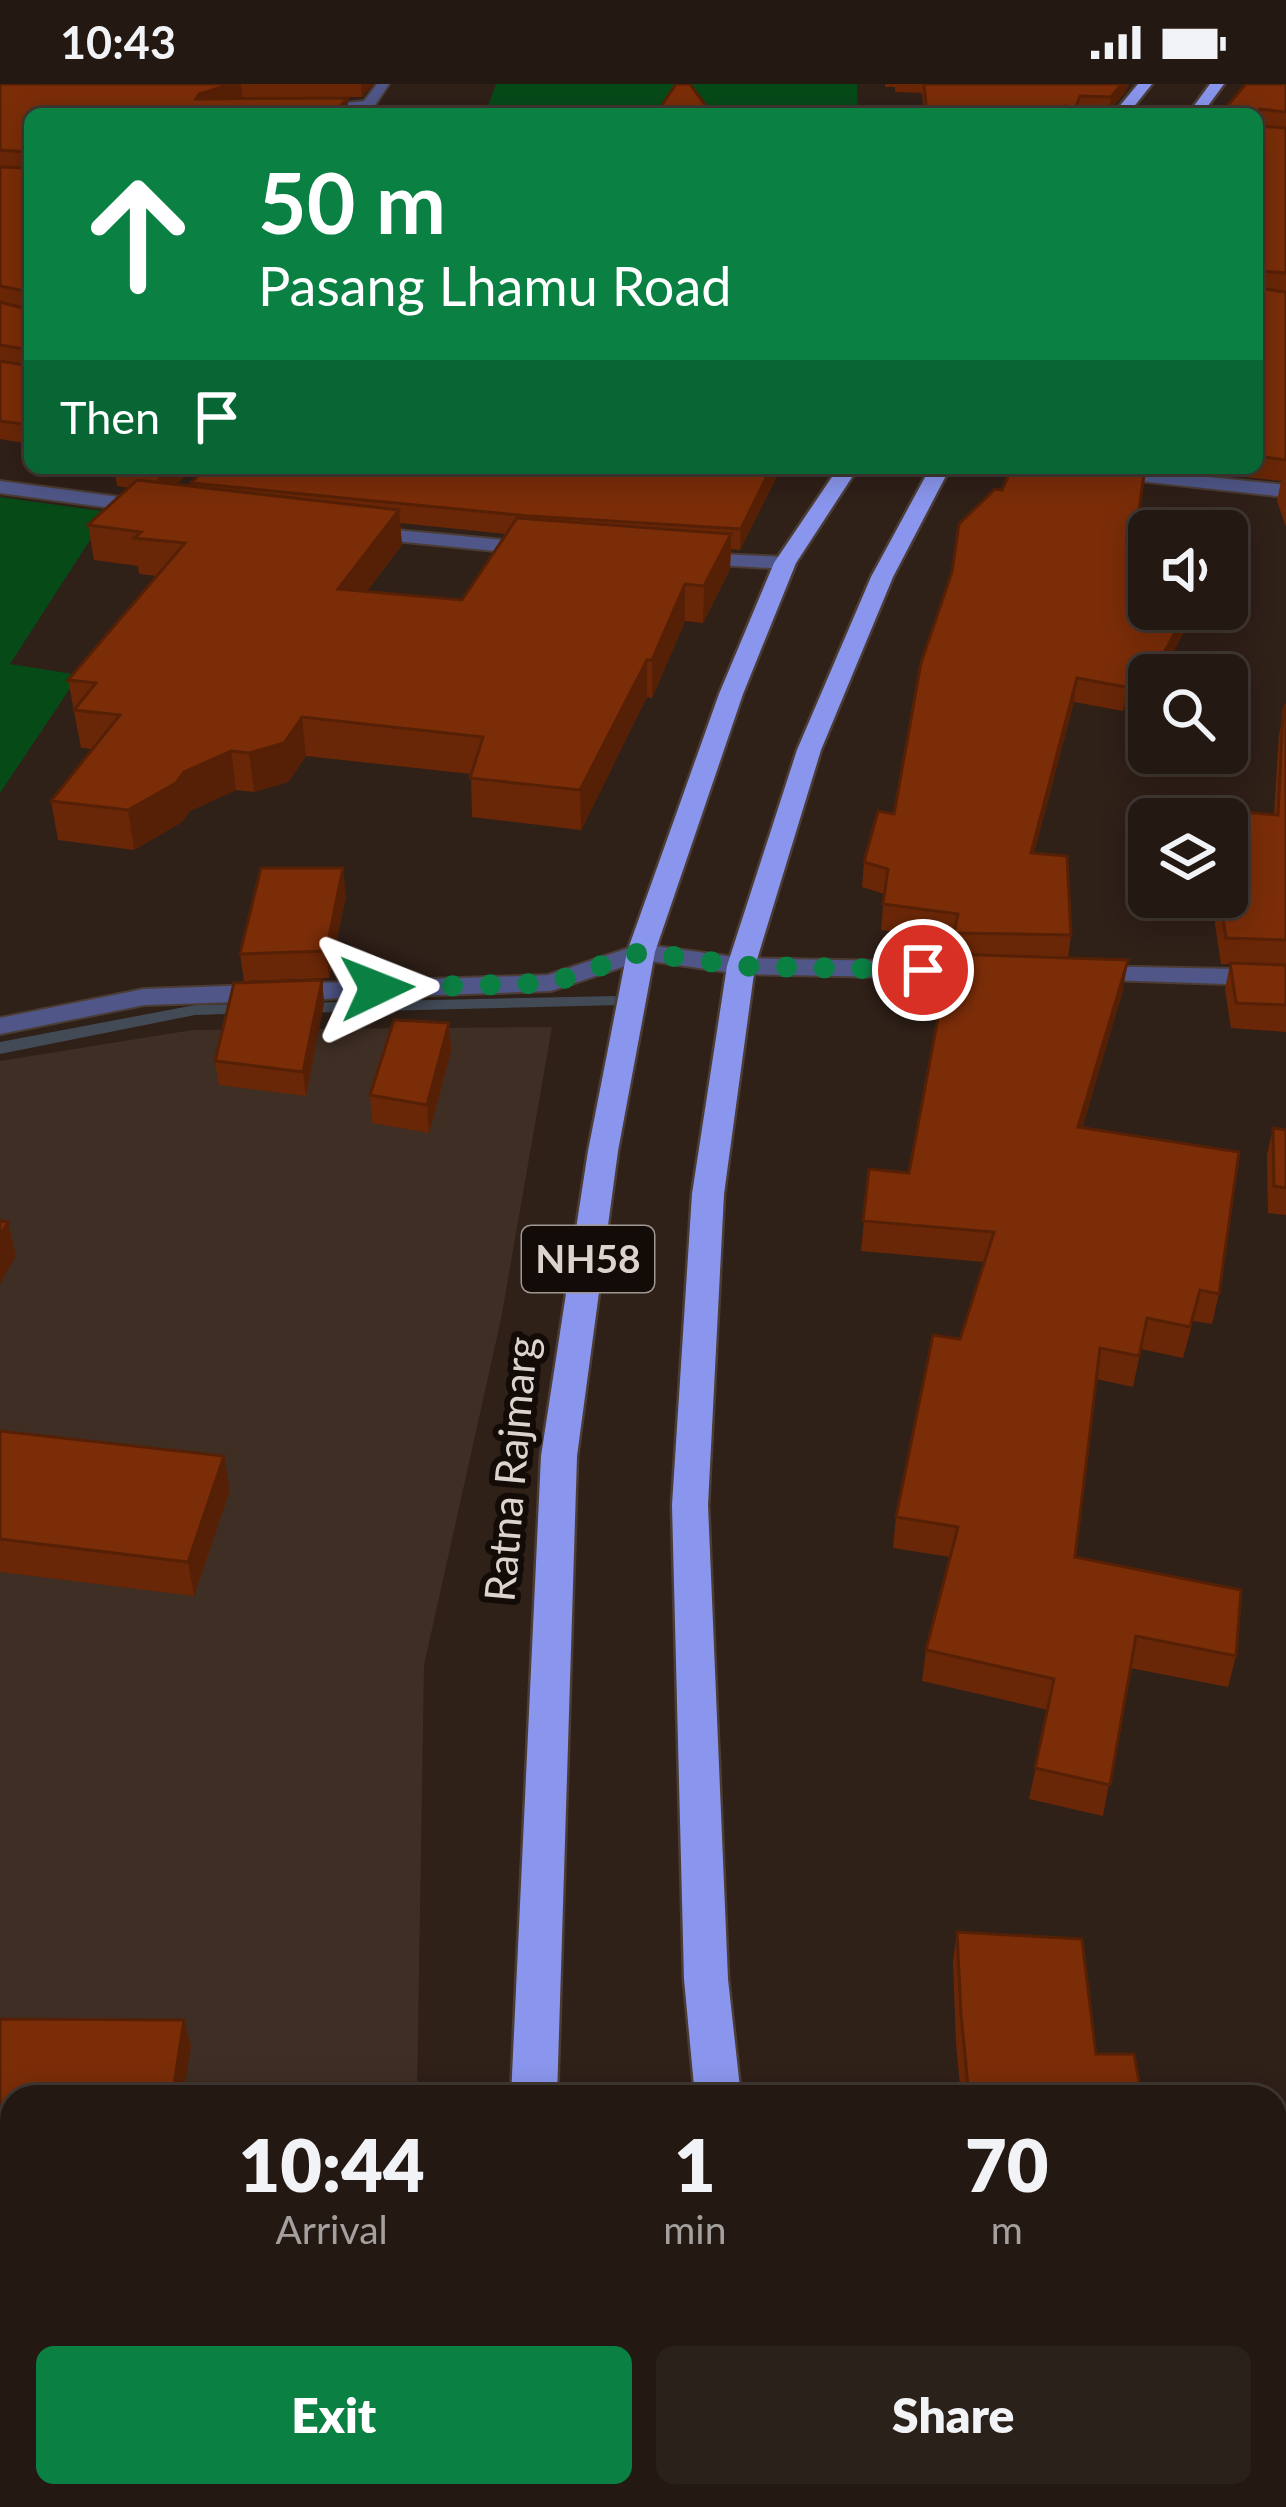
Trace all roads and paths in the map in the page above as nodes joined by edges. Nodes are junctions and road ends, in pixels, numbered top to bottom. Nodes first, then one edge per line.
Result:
1 (383, 84) edge
2 (1145, 84) edge
3 (299, 108) edge
4 (1125, 108) edge
5 (844, 474) edge
6 (937, 474) edge
7 (1127, 474) edge
8 (0, 487) edge
9 (1286, 490) edge
10 (169, 510) edge
11 (350, 531) edge
12 (553, 551) edge
13 (668, 558) edge
14 (785, 562) junction
15 (641, 952) junction
16 (741, 966) junction
17 (1002, 972) edge
18 (1073, 973) edge
19 (1286, 978) edge
20 (0, 1026) edge
21 (534, 2085) edge
22 (717, 2085) edge

1 - 3 street
2 - 4 highway
5 - 14 highway, Ratna Rajmarg / NH58
6 - 16 highway, NH58
7 - 9 street
8 - 10 street
11 - 12 street
13 - 14 street
14 - 15 highway, Ratna Rajmarg / NH58
15 - 16 street
15 - 20 street
15 - 21 highway, Ratna Rajmarg / NH58
16 - 17 street
16 - 22 highway, NH58
18 - 19 street

